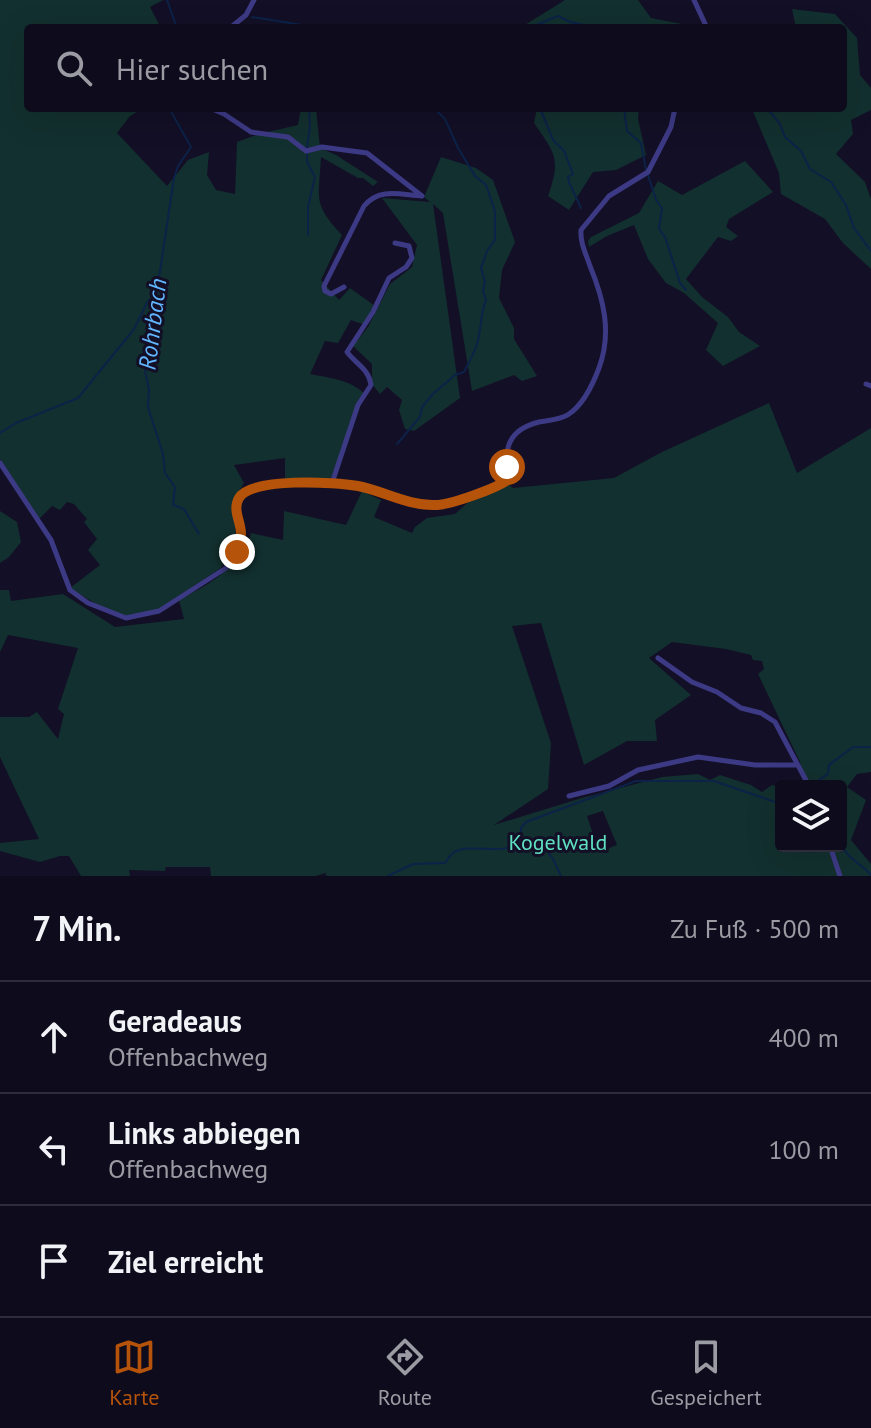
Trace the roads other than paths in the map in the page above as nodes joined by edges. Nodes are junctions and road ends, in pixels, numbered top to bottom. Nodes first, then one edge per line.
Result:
1 (254, 0) edge
2 (694, 0) edge
3 (235, 24) edge
4 (705, 24) edge
5 (217, 112) edge
6 (674, 112) edge
7 (395, 243) dead end
8 (344, 287) dead end
9 (0, 463) edge
10 (332, 483) junction
11 (658, 658) dead end
12 (796, 765) junction
13 (805, 780) edge
14 (569, 796) dead end
15 (832, 852) edge
16 (840, 876) edge

1 - 3 street
2 - 4 street
5 - 8 street
6 - 10 street
7 - 10 street
9 - 10 street
11 - 12 street
12 - 13 street
12 - 14 street
15 - 16 street

